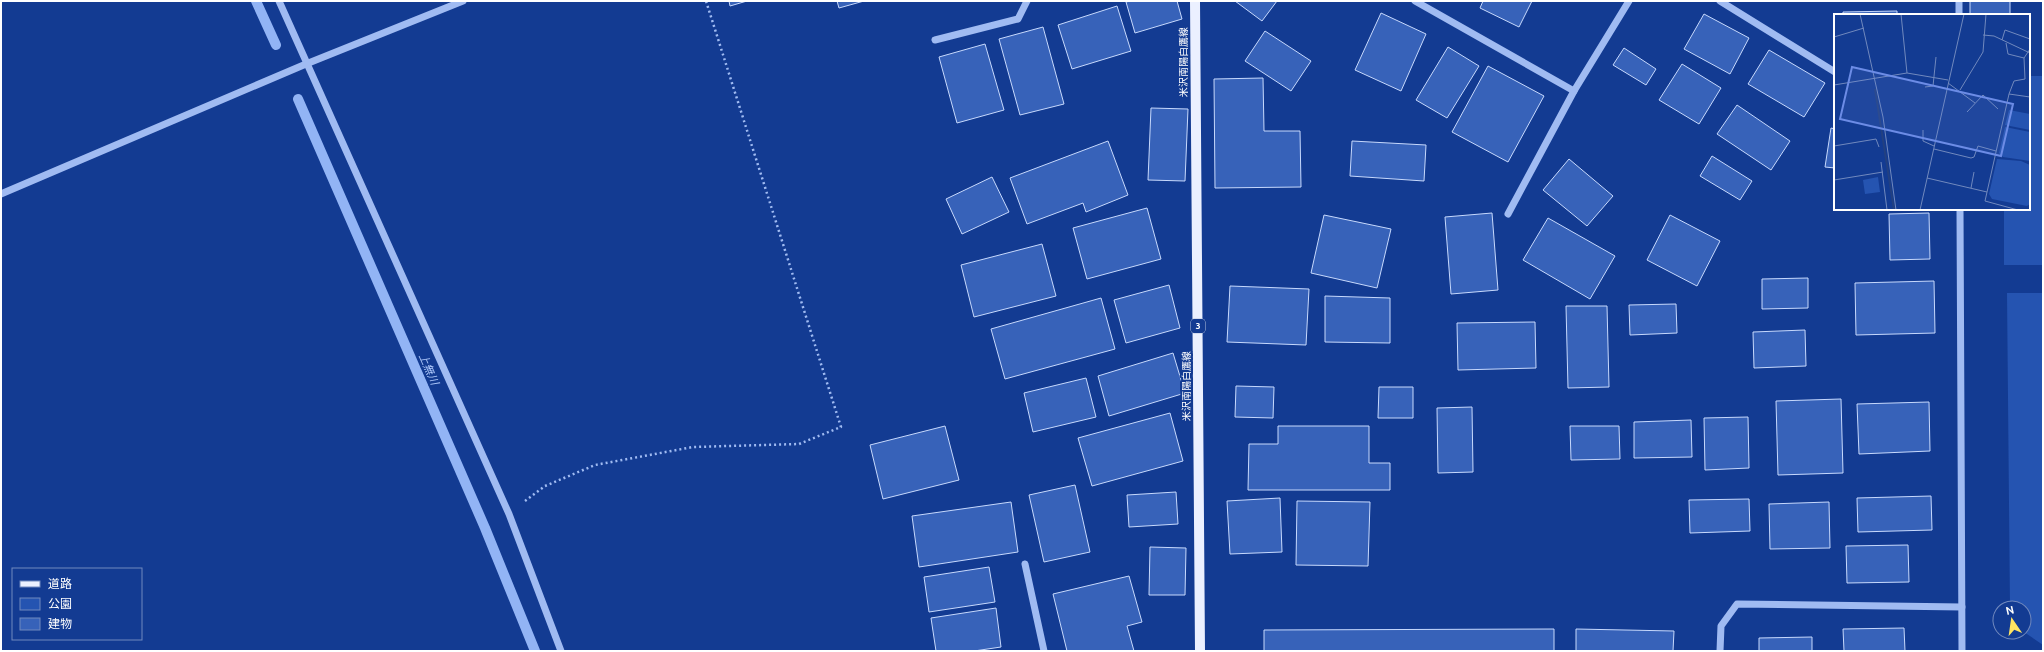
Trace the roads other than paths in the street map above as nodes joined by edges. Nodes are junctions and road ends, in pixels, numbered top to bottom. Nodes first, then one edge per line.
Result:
1 (279, 1) edge
2 (463, 1) edge
3 (1027, 1) edge
4 (1195, 1) edge
5 (1415, 1) edge
6 (1629, 1) edge
7 (1720, 1) edge
8 (1959, 1) edge
9 (1959, 14) edge
10 (935, 40) dead end
11 (306, 64) junction
12 (1834, 71) edge
13 (1574, 91) junction
14 (1, 194) edge
15 (1960, 210) edge
16 (1508, 214) dead end
17 (1025, 564) dead end
18 (1962, 607) junction
19 (561, 651) edge
20 (1044, 651) edge
21 (1200, 651) edge
22 (1720, 651) edge
23 (1962, 651) edge

1 - 11 street
2 - 11 street
3 - 10 street
4 - 21 main road, 米沢南陽白鷹線 / 3
5 - 13 street
6 - 13 street
7 - 12 street
8 - 9 street
11 - 14 street
11 - 19 street
13 - 16 street
15 - 18 street
17 - 20 street
18 - 22 street
18 - 23 street

